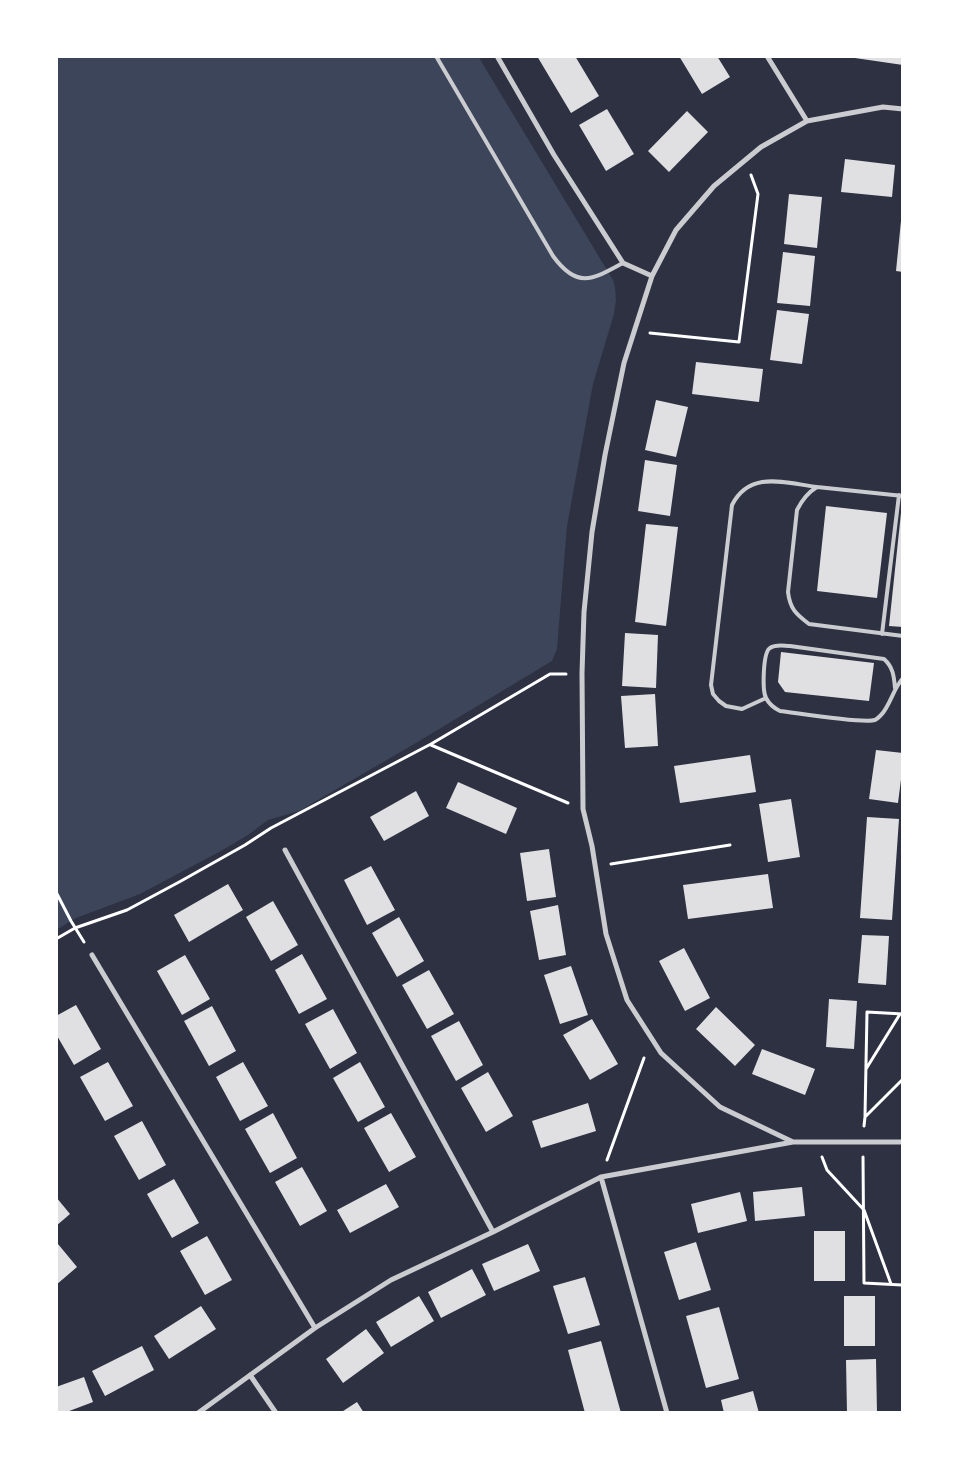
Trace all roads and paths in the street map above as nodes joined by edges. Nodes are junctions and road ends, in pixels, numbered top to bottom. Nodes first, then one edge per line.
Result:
1 (436, 56) edge
2 (497, 56) edge
3 (767, 56) edge
4 (903, 109) edge
5 (807, 121) junction
6 (746, 160) junction
7 (623, 264) junction
8 (652, 276) junction
9 (634, 331) junction
10 (816, 487) junction
11 (901, 495) edge
12 (882, 634) junction
13 (903, 636) edge
14 (582, 673) junction
15 (903, 678) edge
16 (895, 688) junction
17 (766, 698) junction
18 (430, 744) junction
19 (583, 809) junction
20 (730, 845) dead end
21 (285, 850) dead end
22 (595, 867) junction
23 (56, 892) edge
24 (75, 928) junction
25 (56, 939) edge
26 (92, 955) dead end
27 (901, 1014) edge
28 (651, 1038) junction
29 (866, 1070) junction
30 (902, 1080) edge
31 (865, 1117) junction
32 (794, 1142) junction
33 (816, 1142) junction
34 (863, 1142) junction
35 (903, 1142) edge
36 (601, 1177) junction
37 (864, 1210) junction
38 (493, 1232) junction
39 (892, 1284) junction
40 (902, 1285) edge
41 (316, 1328) junction
42 (250, 1375) junction
43 (198, 1413) edge
44 (276, 1413) edge
45 (666, 1413) edge

1 - 7 lane
2 - 7 street
3 - 5 street
4 - 5 street
5 - 6 street
6 - 8 street
6 - 9 path
7 - 8 street
8 - 9 street
9 - 14 street
10 - 11 lane
10 - 12 lane
10 - 17 lane
11 - 12 lane
12 - 13 lane
14 - 18 path
14 - 19 street
15 - 16 lane
16 - 17 lane
16 - 17 lane
18 - 19 path
18 - 24 path
19 - 22 street
20 - 22 path
21 - 38 street
22 - 28 street
23 - 24 path
24 - 25 path
26 - 41 street
27 - 29 path
27 - 29 path
28 - 32 street
28 - 36 path
29 - 31 path
30 - 31 path
31 - 34 path
32 - 33 street
32 - 36 street
33 - 34 street
33 - 37 path
34 - 35 street
34 - 37 path
36 - 38 street
36 - 45 street
37 - 39 path
37 - 39 path
38 - 41 street
39 - 40 path
41 - 42 street
42 - 43 street
42 - 44 street

